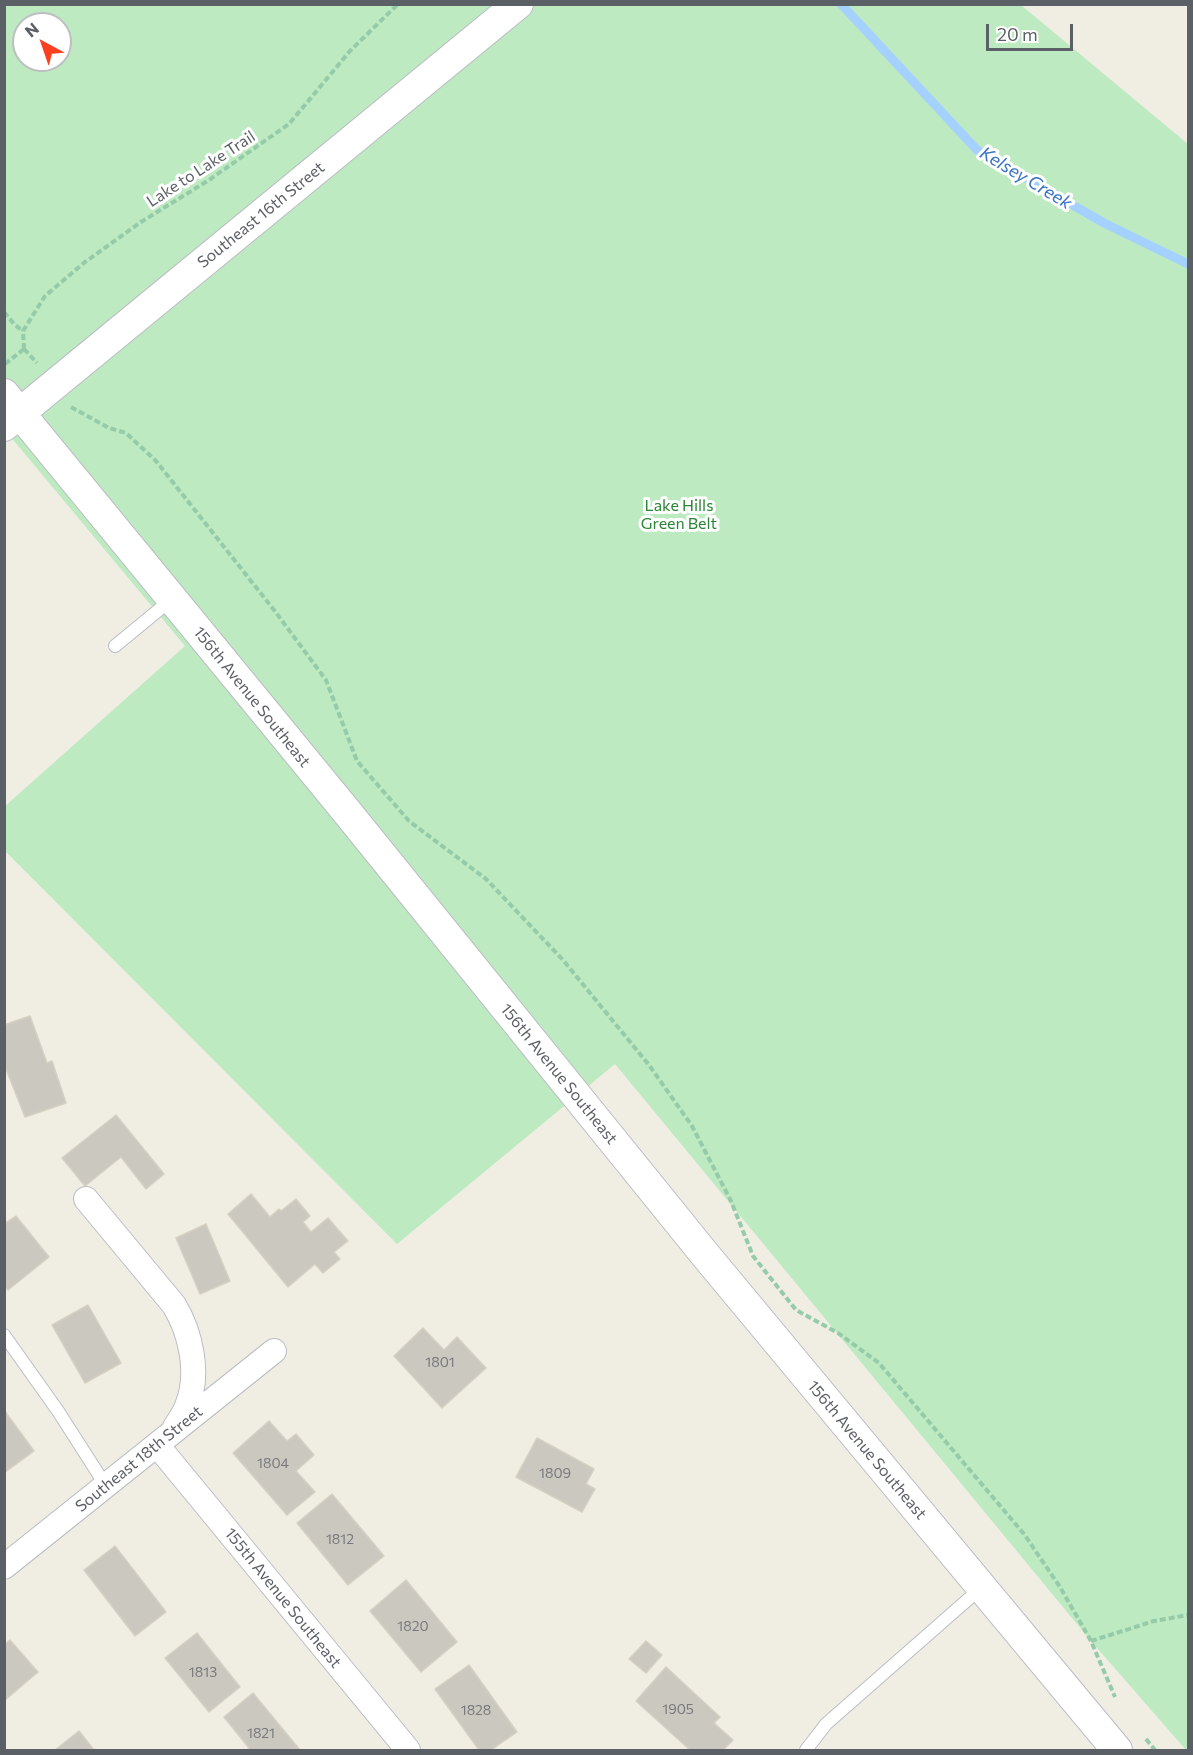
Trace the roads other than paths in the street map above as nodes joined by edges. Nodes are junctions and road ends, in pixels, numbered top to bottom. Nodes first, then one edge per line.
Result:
1 (518, 4) edge
2 (10, 411) edge
3 (172, 599) junction
4 (115, 646) dead end
5 (86, 1199) dead end
6 (4, 1335) edge
7 (274, 1351) dead end
8 (165, 1439) junction
9 (106, 1486) junction
10 (4, 1567) edge
11 (981, 1588) junction
12 (408, 1750) edge
13 (806, 1750) edge
14 (1117, 1750) edge

1 - 2 street, Southeast 16th Street
2 - 3 street, 156th Avenue Southeast
3 - 4 lane
3 - 11 street, 156th Avenue Southeast
5 - 8 street
6 - 9 lane
7 - 8 street, Southeast 18th Street
8 - 9 street, Southeast 18th Street
8 - 12 street, 155th Avenue Southeast
9 - 10 street, Southeast 18th Street
11 - 13 lane
11 - 14 street, 156th Avenue Southeast

